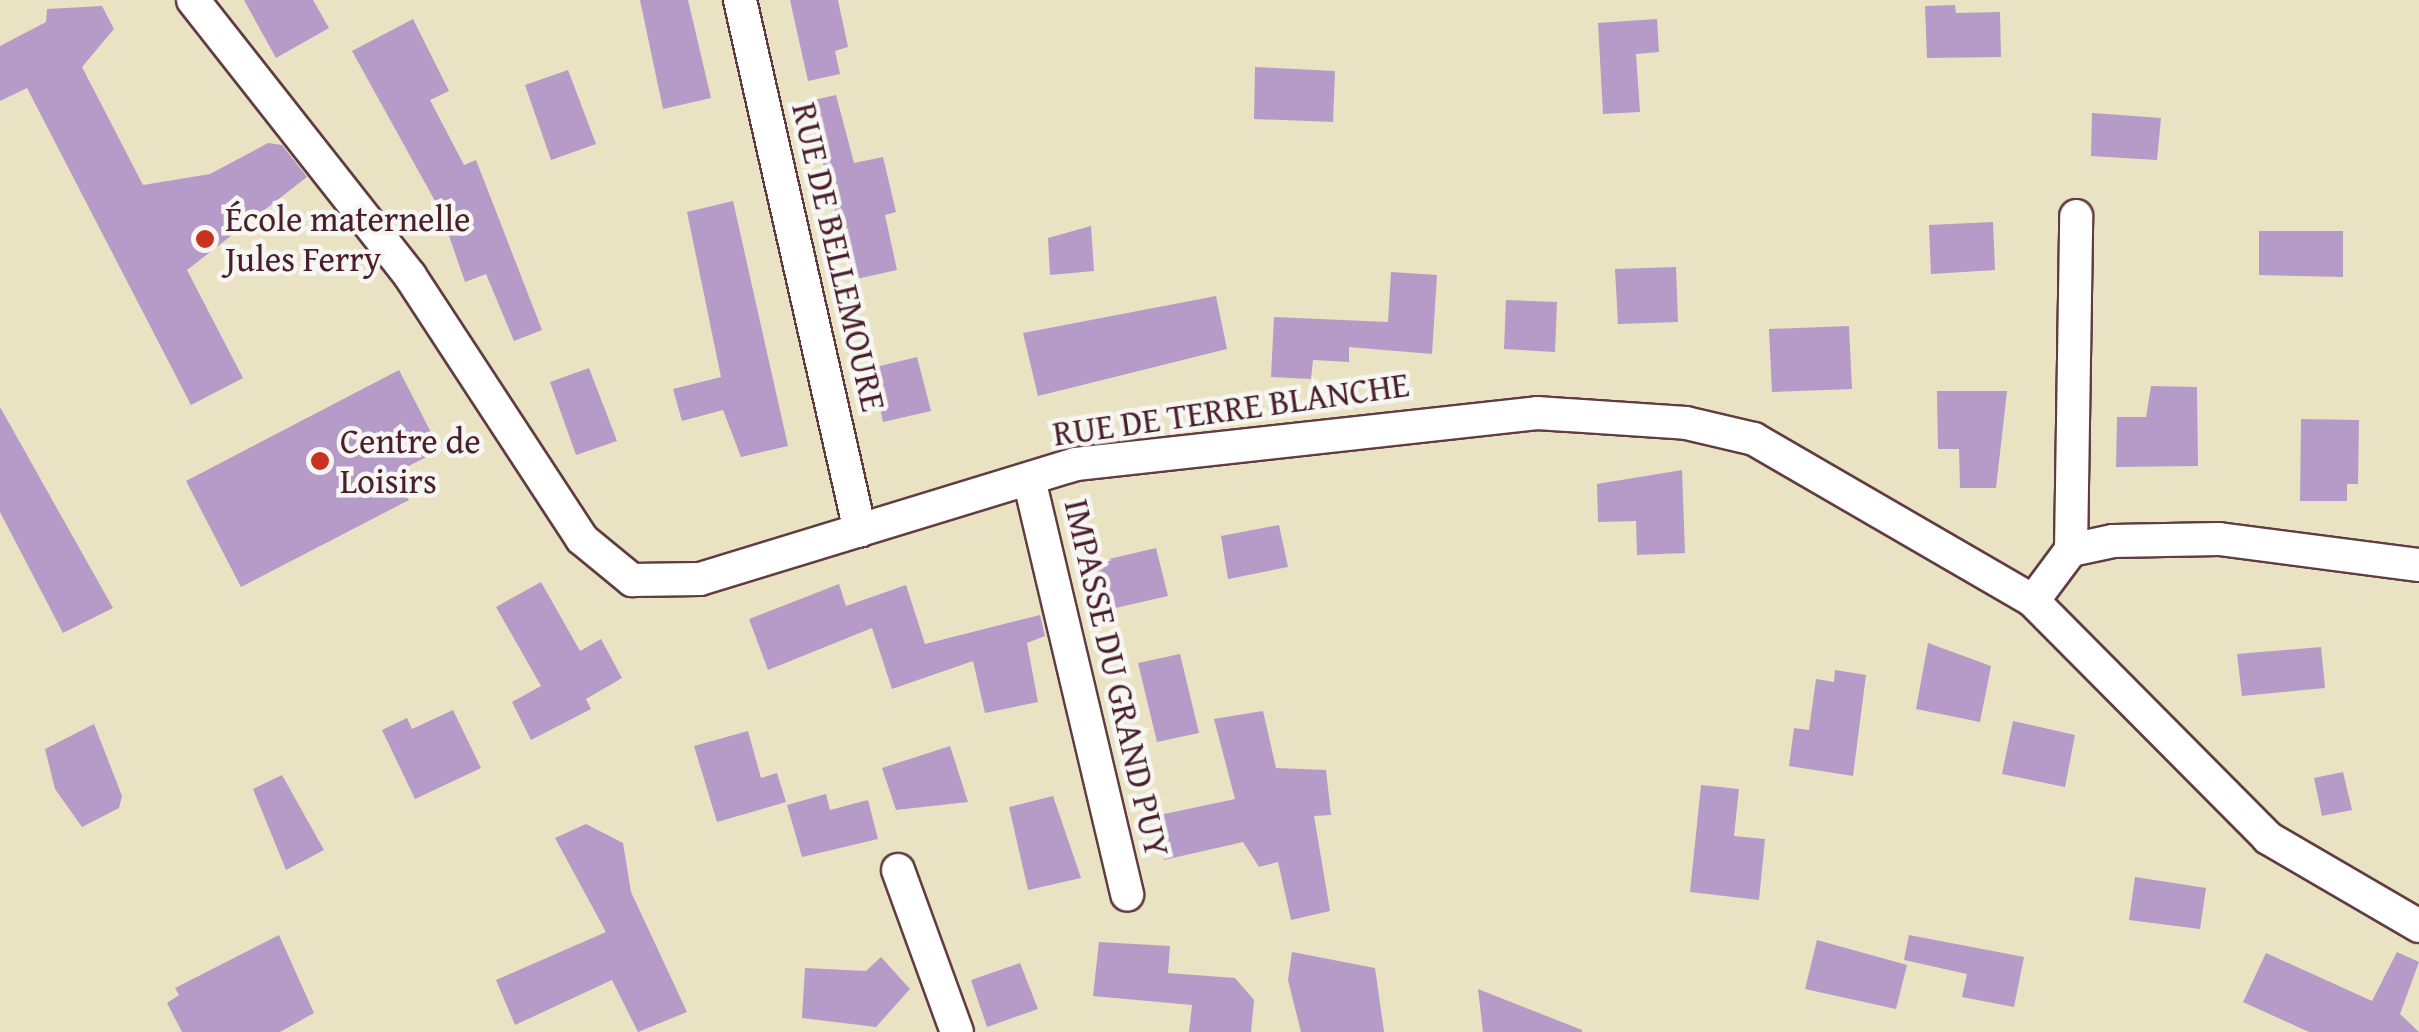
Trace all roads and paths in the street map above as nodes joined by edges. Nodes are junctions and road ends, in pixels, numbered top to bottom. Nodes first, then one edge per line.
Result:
1 (194, 0) edge
2 (740, 0) edge
3 (2076, 216) dead end
4 (1029, 479) junction
5 (860, 531) junction
6 (2071, 550) junction
7 (2419, 564) edge
8 (2033, 602) junction
9 (898, 870) dead end
10 (1127, 895) dead end
11 (2419, 926) edge
12 (956, 1032) edge

1 - 5 street, RUE DE TERRE BLANCHE
2 - 5 street, RUE DE BELLEMOURE
3 - 6 street
4 - 5 street, RUE DE TERRE BLANCHE
4 - 8 street, RUE DE TERRE BLANCHE
4 - 10 street, IMPASSE DU GRAND PUY
6 - 7 street
6 - 8 street
8 - 11 street, RUE DE TERRE BLANCHE
9 - 12 street

